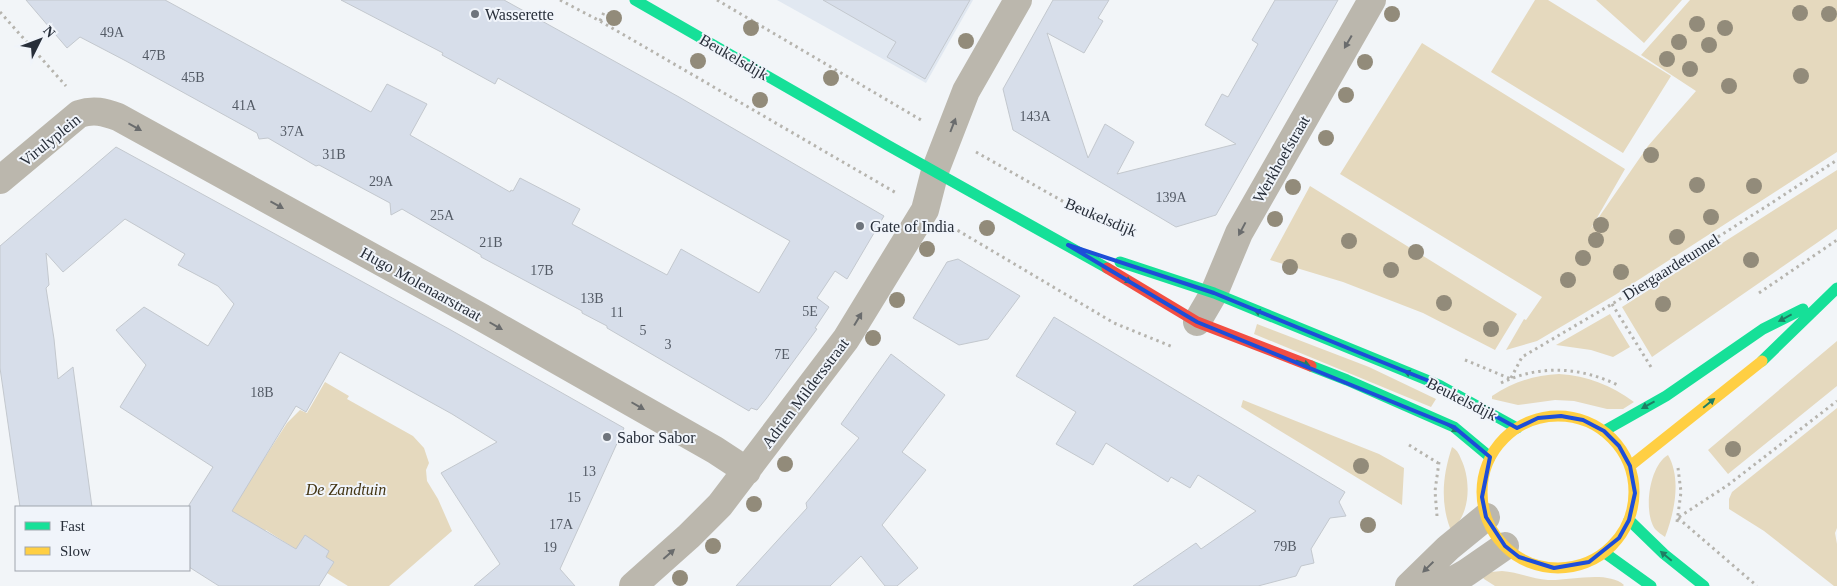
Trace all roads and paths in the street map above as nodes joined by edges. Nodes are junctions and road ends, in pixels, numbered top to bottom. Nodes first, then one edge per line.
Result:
1 (635, 0) edge
2 (717, 0) edge
3 (1018, 0) edge
4 (1372, 0) edge
5 (0, 12) edge
6 (90, 110) junction
7 (948, 136) junction
8 (1837, 160) edge
9 (935, 171) junction
10 (0, 180) edge
11 (1131, 231) dead end
12 (1068, 245) junction
13 (1833, 292) edge
14 (1214, 294) junction
15 (1612, 304) junction
16 (1198, 322) junction
17 (1460, 358) dead end
18 (1651, 367) dead end
19 (1837, 401) edge
20 (1517, 428) junction
21 (1604, 431) junction
22 (1490, 457) junction
23 (1438, 462) dead end
24 (1630, 466) junction
25 (747, 471) junction
26 (1486, 517) junction
27 (1629, 520) junction
28 (1504, 546) junction
29 (1448, 548) junction
30 (1605, 553) junction
31 (633, 586) edge
32 (1409, 586) edge
33 (1444, 586) edge
34 (1650, 586) edge
35 (1704, 586) edge
36 (1757, 586) edge

1 - 9 main road, Beukelsdijk
2 - 7 path, Beukelsdijk
7 -> 3 street, Adrien Mildersstraat
4 -> 14 street, Werkhoefstraat
5 - 6 path, Virulyplein
6 - 10 street, Virulyplein
6 -> 25 street, Hugo Molenaarstraat
7 - 9 street, Adrien Mildersstraat
7 - 11 path, Beukelsdijk
8 - 15 path, Diergaardetunnel
9 - 12 main road, Beukelsdijk
25 -> 9 street, Adrien Mildersstraat
12 - 14 main road, Beukelsdijk
12 -> 16 main road, Beukelsdijk
13 -> 21 main road
24 -> 13 main road
14 - 16 street, Werkhoefstraat
20 -> 14 main road, Beukelsdijk
15 - 17 path, Diergaardetunnel
15 - 18 path
16 -> 22 main road, Beukelsdijk
19 - 36 path
20 - 21 main road
20 - 22 main road
21 - 24 main road
22 - 26 main road
23 - 29 path
24 - 27 main road
31 -> 25 street, Adrien Mildersstraat
26 - 28 main road
26 - 29 street
27 - 30 main road
35 -> 27 main road
28 - 30 main road
28 - 33 street
29 -> 32 street
30 - 34 main road

